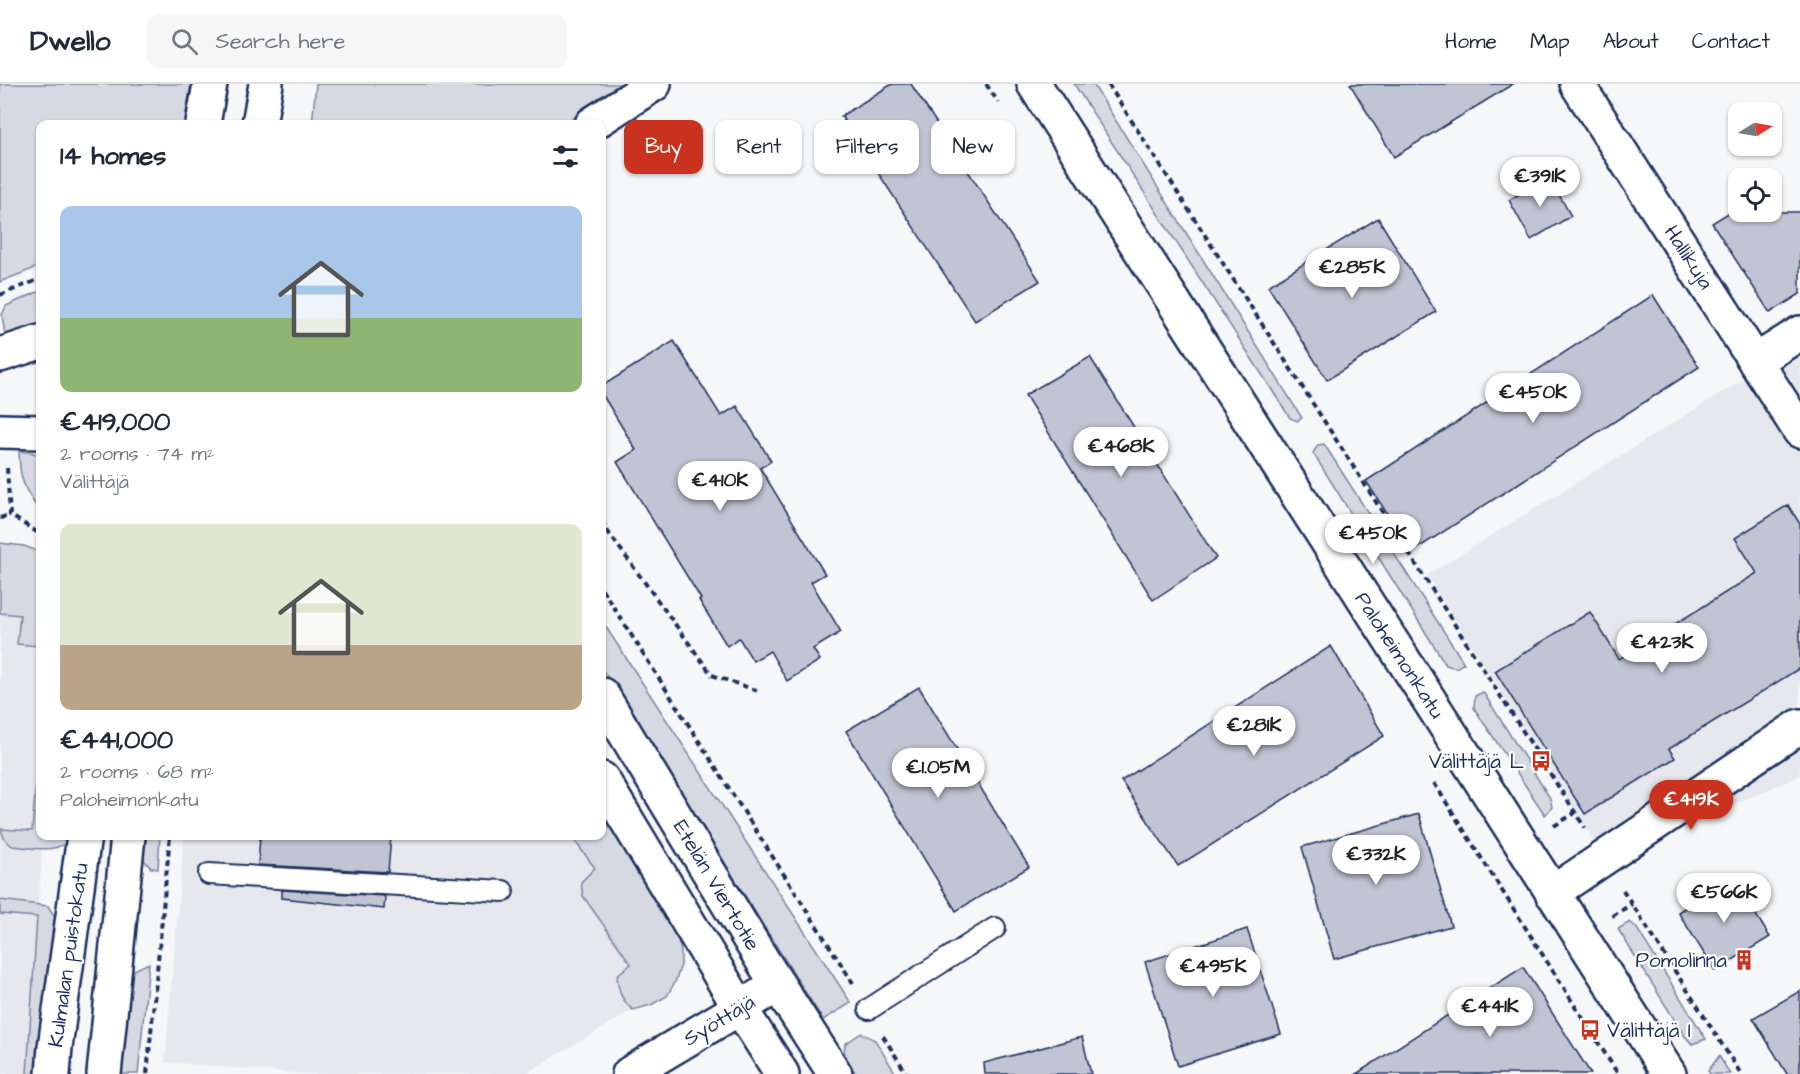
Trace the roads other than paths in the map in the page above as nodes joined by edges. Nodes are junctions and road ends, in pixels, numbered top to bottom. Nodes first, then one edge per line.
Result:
1 (210, 84) edge
2 (266, 84) edge
3 (654, 84) edge
4 (1034, 84) edge
5 (1577, 84) edge
6 (204, 120) edge
7 (260, 120) edge
8 (598, 120) edge
9 (1800, 333) edge
10 (36, 343) edge
11 (0, 355) edge
12 (1756, 361) junction
13 (2, 431) edge
14 (1800, 431) edge
15 (36, 432) edge
16 (606, 702) edge
17 (1800, 726) edge
18 (606, 786) edge
19 (83, 840) edge
20 (128, 840) edge
21 (209, 874) dead end
22 (503, 891) dead end
23 (1552, 893) junction
24 (995, 928) dead end
25 (778, 985) junction
26 (740, 1008) junction
27 (869, 1009) road end
28 (53, 1074) edge
29 (104, 1074) edge
30 (629, 1074) edge
31 (782, 1074) edge
32 (835, 1074) edge
33 (1670, 1074) edge

1 - 6 street
2 - 7 street
3 - 8 street
4 - 23 street, Paloheimonkatu
5 - 12 street, Hallikuja
9 - 12 street
10 - 11 street
12 - 14 street, Hallikuja
13 - 15 street
16 - 25 street, Etelän Viertotie
17 - 23 street
18 - 26 street
19 - 28 street, Kulmalan puistokatu
20 - 29 street, Kulmalan puistokatu
21 - 22 lane
23 - 33 street, Paloheimonkatu
24 - 27 lane
25 - 26 street, Syöttäjä
25 - 32 street, Etelän Viertotie
26 - 30 street, Syöttäjä
26 - 31 street

